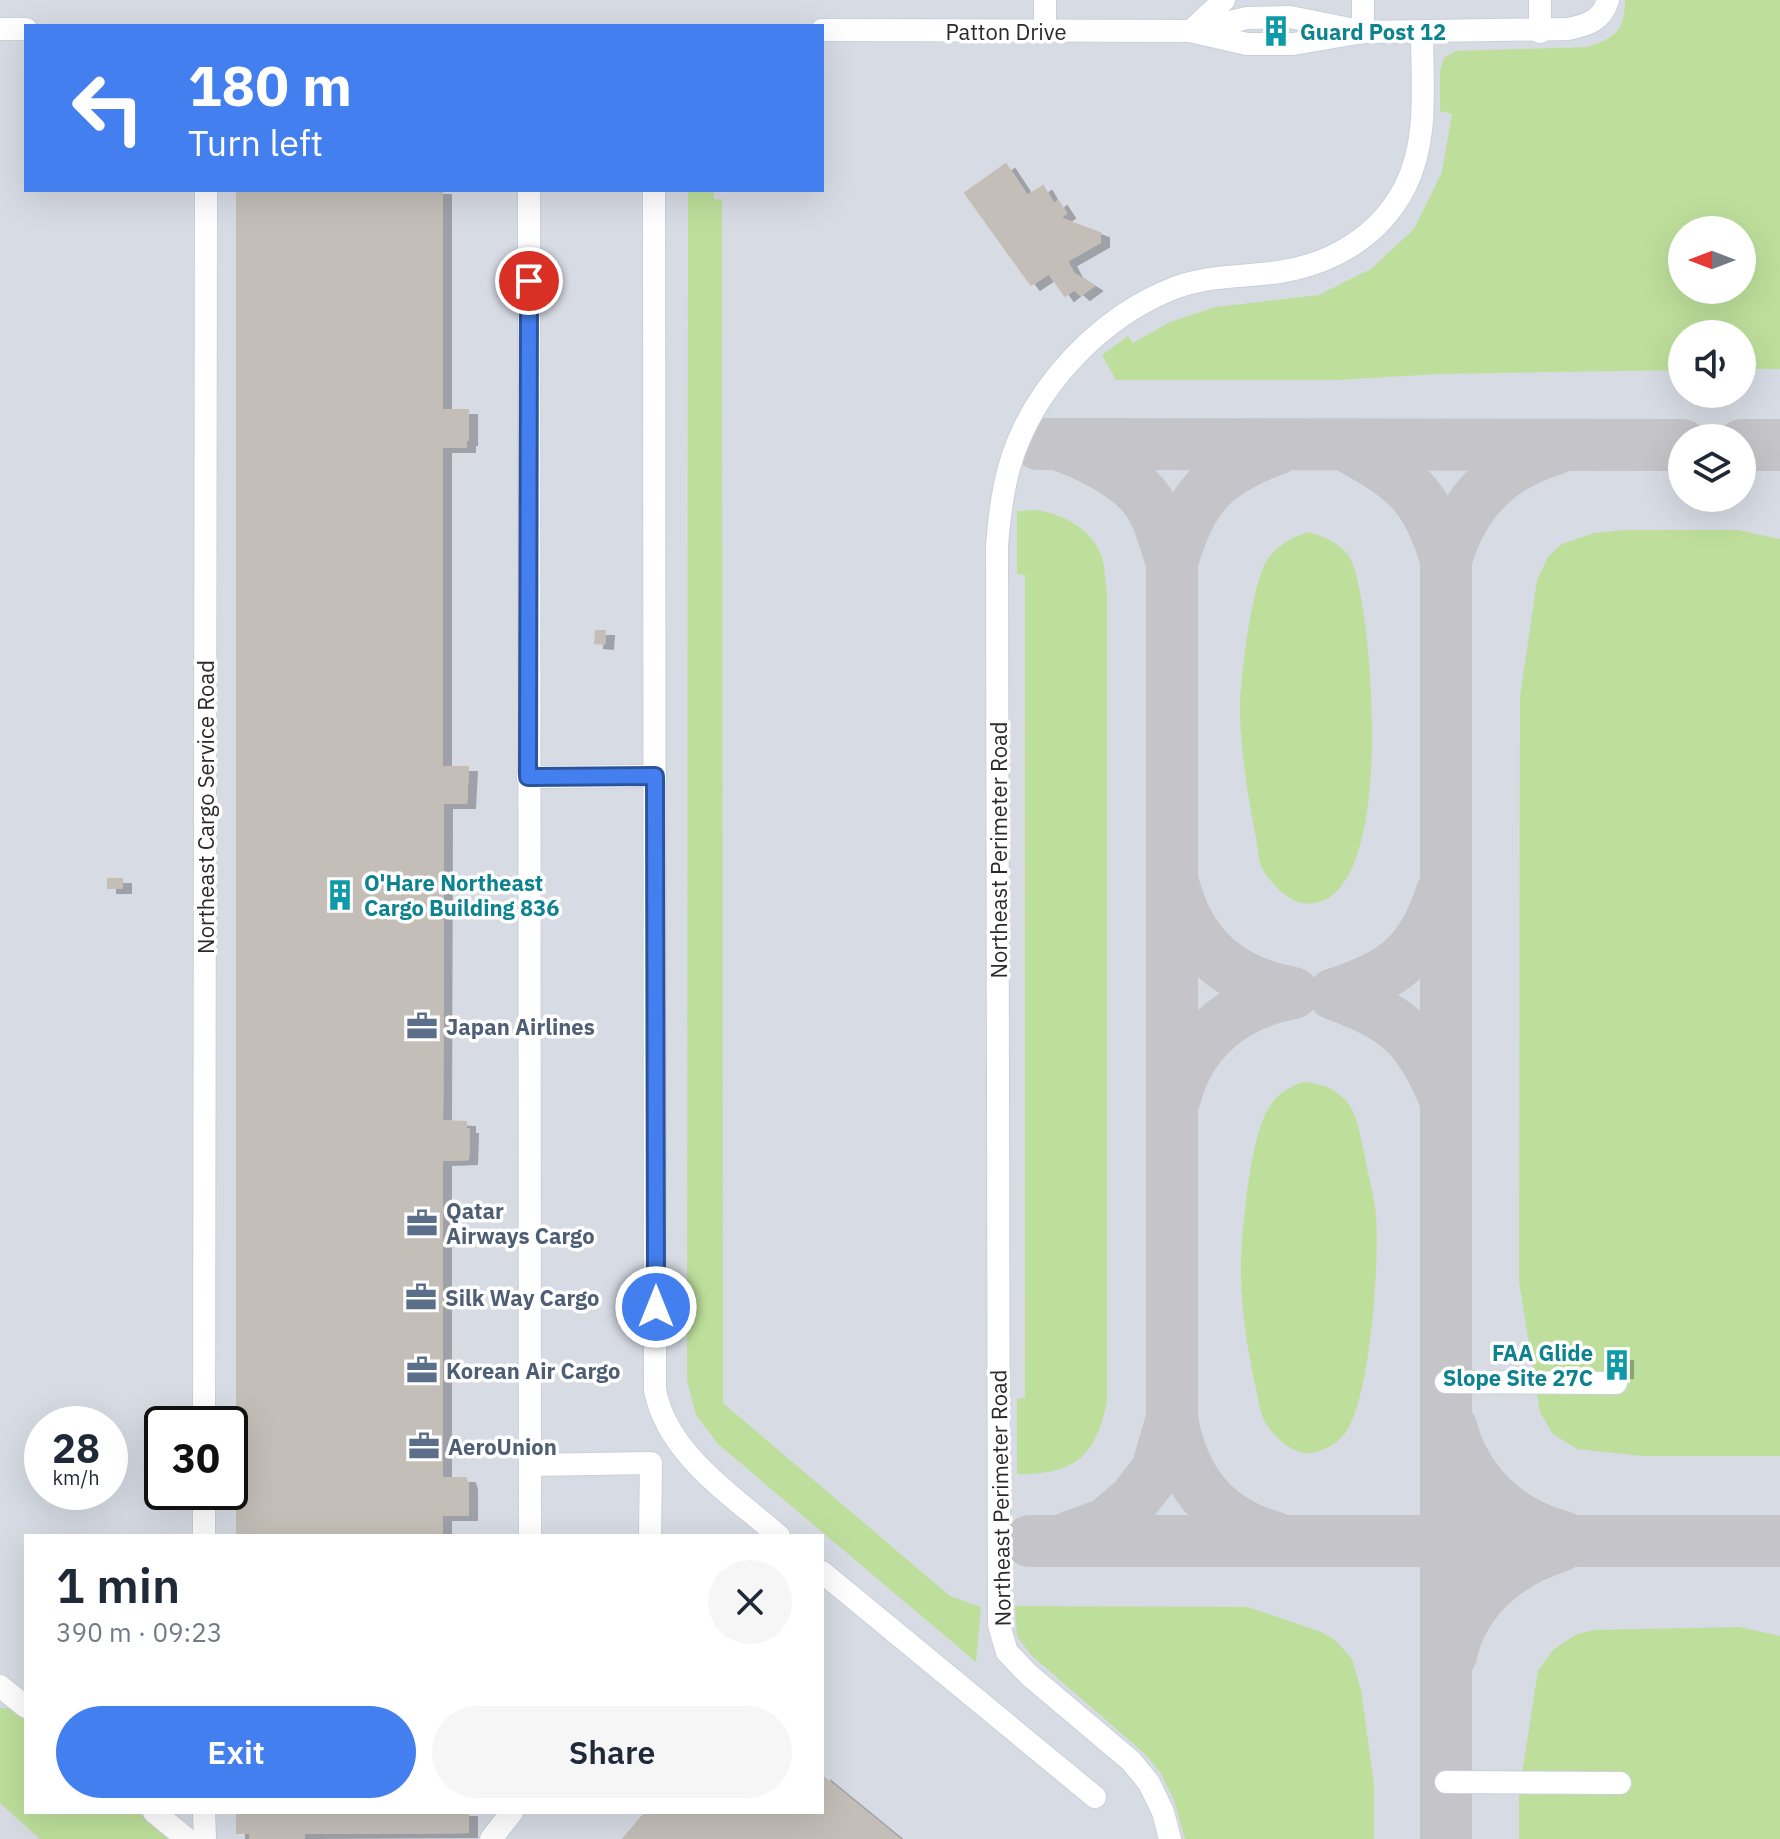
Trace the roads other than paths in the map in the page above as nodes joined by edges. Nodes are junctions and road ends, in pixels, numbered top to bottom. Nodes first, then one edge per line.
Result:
1 (1045, 0) edge
2 (1224, 0) edge
3 (1363, 0) edge
4 (1540, 0) edge
5 (1608, 0) edge
6 (0, 29) edge
7 (24, 29) edge
8 (824, 30) edge
9 (1045, 31) junction
10 (1190, 31) junction
11 (1363, 32) junction
12 (1422, 32) junction
13 (1540, 32) junction
14 (206, 192) edge
15 (529, 192) edge
16 (654, 192) edge
17 (655, 776) junction
18 (528, 777) junction
19 (1446, 1382) dead end
20 (1616, 1383) dead end
21 (204, 1406) edge
22 (670, 1431) junction
23 (651, 1463) junction
24 (530, 1465) junction
25 (204, 1510) edge
26 (204, 1534) edge
27 (530, 1534) edge
28 (650, 1534) edge
29 (777, 1534) edge
30 (824, 1574) edge
31 (0, 1686) edge
32 (24, 1705) edge
33 (1446, 1782) dead end
34 (1620, 1783) dead end
35 (1095, 1797) dead end
36 (156, 1814) edge
37 (204, 1814) edge
38 (510, 1814) edge
39 (187, 1839) edge
40 (205, 1839) edge
41 (491, 1839) edge
42 (1170, 1839) edge

1 - 9 street
2 - 10 street
3 - 11 street
4 - 13 street
5 - 13 street, Patton Drive
6 - 7 street
8 - 9 street, Patton Drive
9 - 10 street, Patton Drive
10 - 11 street, Patton Drive
11 - 12 street, Patton Drive
12 - 13 street, Patton Drive
12 - 42 street, Northeast Perimeter Road
14 - 21 street, Northeast Cargo Service Road
15 - 18 street
16 - 17 street
17 - 18 street
17 - 22 street
18 - 24 street
19 - 20 street
22 - 23 street
22 - 29 street
23 - 24 street
23 - 28 street
24 - 27 street
25 - 26 street
30 - 35 street
31 - 32 street
33 - 34 street
36 - 39 street
37 - 40 street
38 - 41 street

